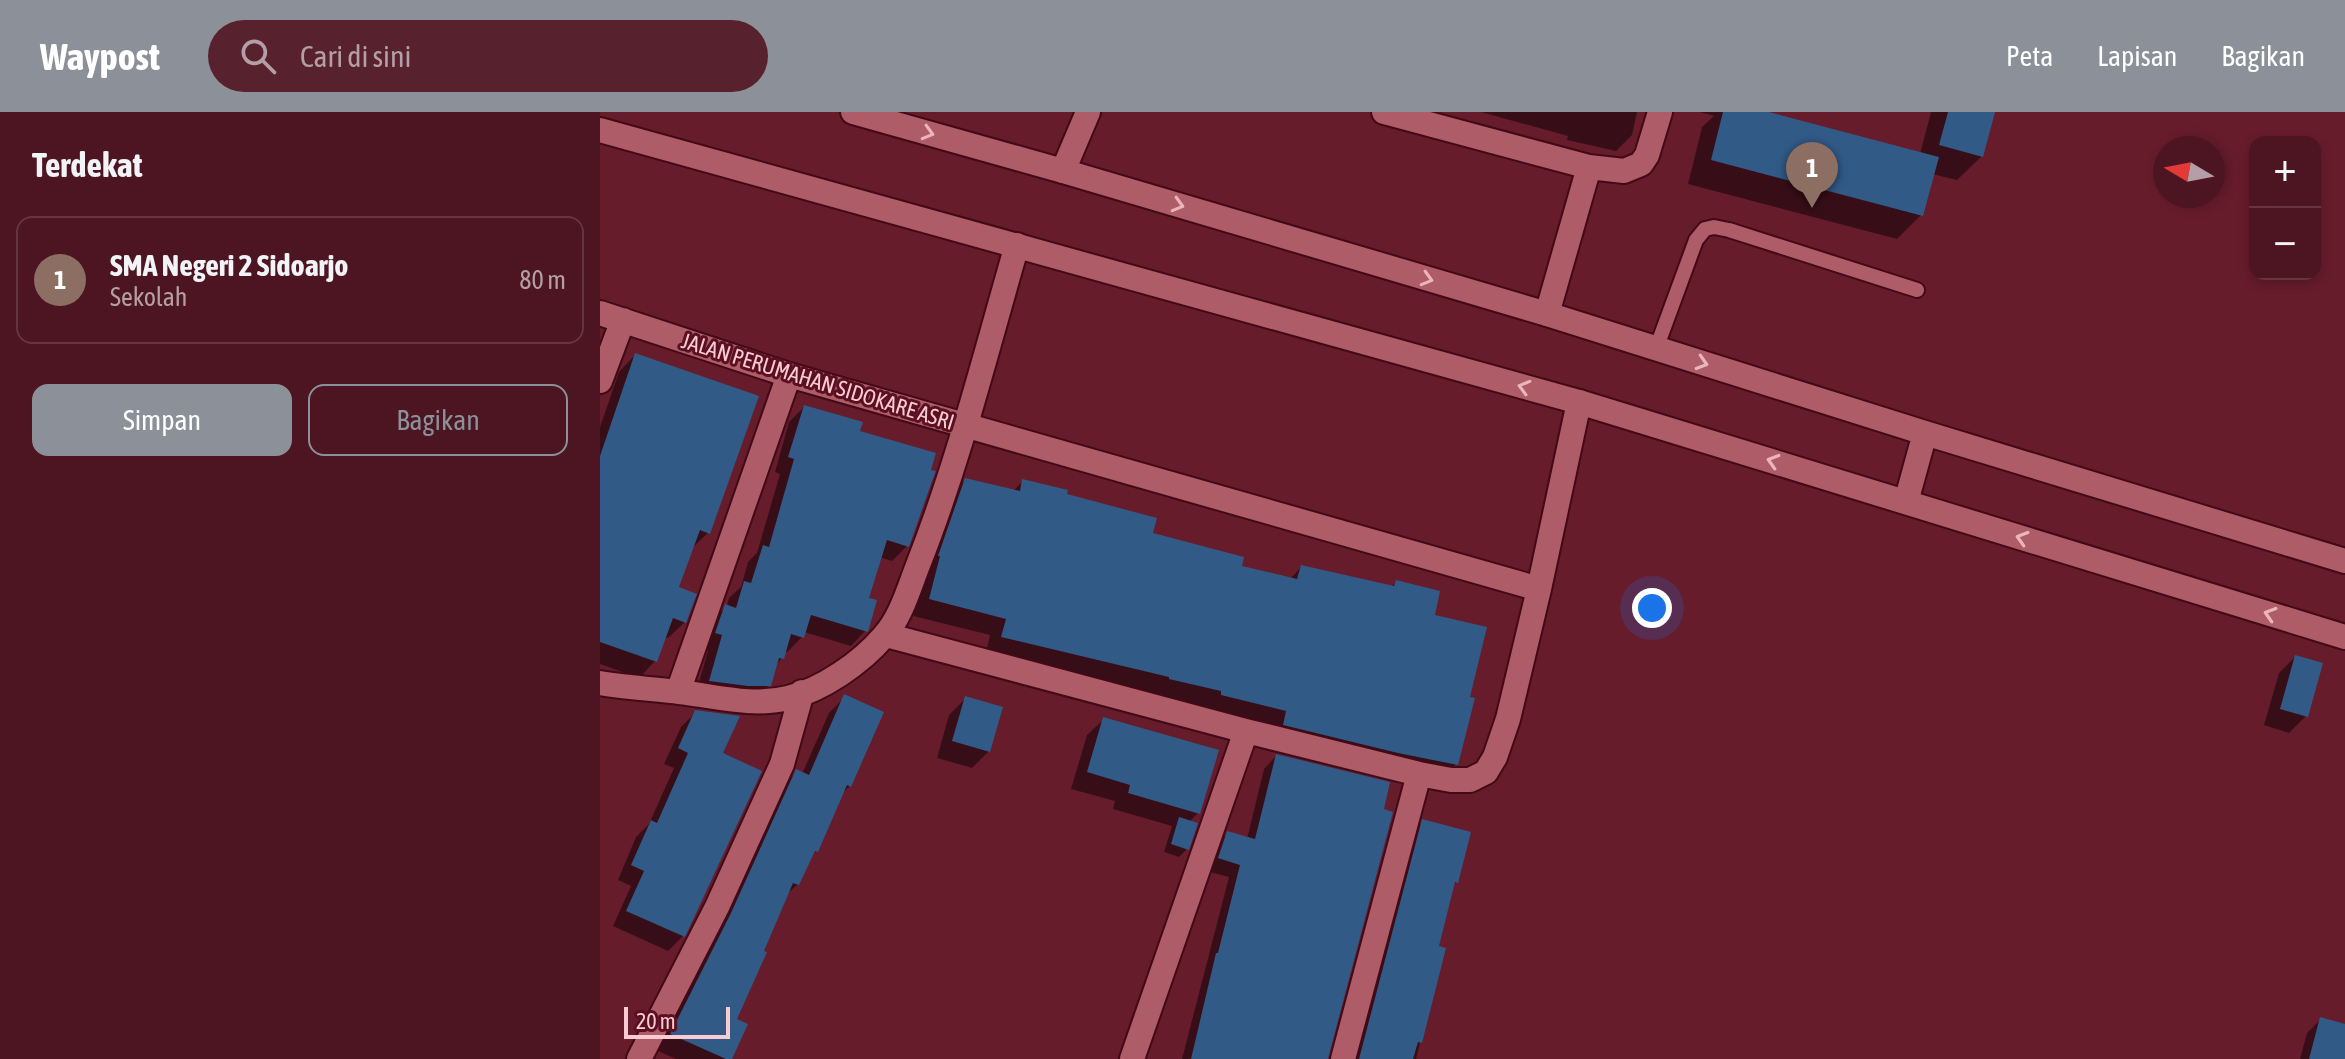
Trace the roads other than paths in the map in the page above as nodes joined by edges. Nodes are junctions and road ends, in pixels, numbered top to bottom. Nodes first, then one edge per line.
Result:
1 (853, 112) edge
2 (1088, 112) edge
3 (1384, 112) edge
4 (1660, 112) edge
5 (600, 130) edge
6 (1589, 167) junction
7 (1063, 171) junction
8 (1017, 245) junction
9 (1917, 290) dead end
10 (1547, 314) junction
11 (611, 316) edge
12 (1656, 349) junction
13 (789, 375) junction
14 (600, 381) edge
15 (1579, 402) junction
16 (965, 426) junction
17 (1925, 433) junction
18 (1906, 502) junction
19 (2345, 561) edge
20 (1539, 589) junction
21 (886, 635) junction
22 (2345, 637) edge
23 (600, 683) edge
24 (678, 692) junction
25 (802, 692) junction
26 (1246, 731) junction
27 (1419, 774) junction
28 (639, 1059) edge
29 (1132, 1059) edge
30 (1343, 1059) edge

1 -> 7 street
2 - 7 street
3 - 6 street
4 - 6 street
5 - 8 street
6 - 10 street
7 -> 10 street
15 -> 8 street
8 - 16 street
9 - 12 lane
10 - 12 street
11 - 13 street, JALAN PERUMAHAN SIDOKARE ASRI
11 - 14 street, JALAN PERUMAHAN SIDOKARE ASRI
12 -> 17 street
13 - 16 street, JALAN PERUMAHAN SIDOKARE ASRI
13 - 24 street
18 -> 15 street
15 - 20 street
16 - 20 street
16 - 21 street, JALAN PERUMAHAN SIDOKARE ASRI
17 - 18 street
17 - 19 street
22 -> 18 street
20 - 27 street
21 - 25 street, JALAN PERUMAHAN SIDOKARE ASRI
21 - 26 street
23 - 24 street, JALAN PERUMAHAN SIDOKARE ASRI
24 - 25 street, JALAN PERUMAHAN SIDOKARE ASRI
25 - 28 street
26 - 27 street
26 - 29 street
27 - 30 street

